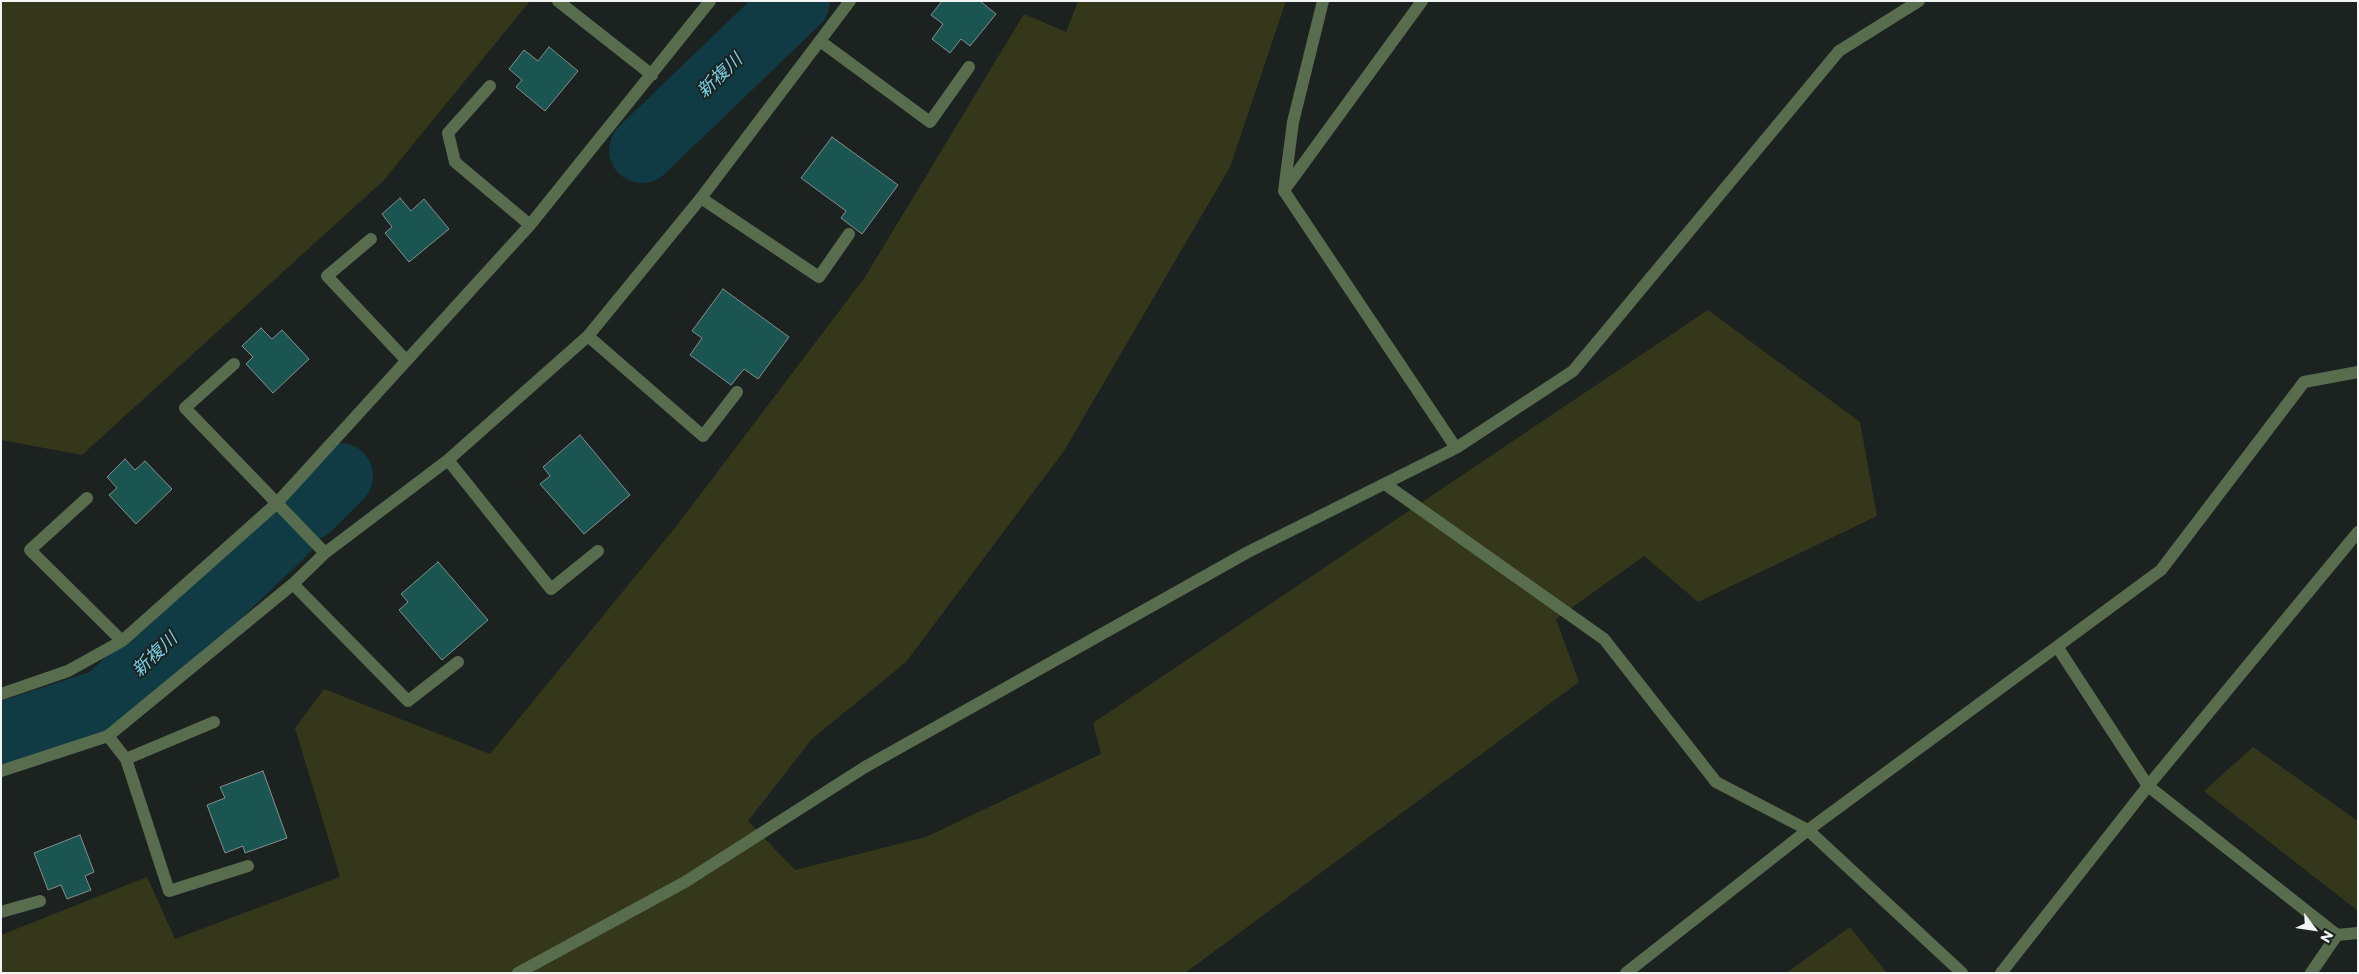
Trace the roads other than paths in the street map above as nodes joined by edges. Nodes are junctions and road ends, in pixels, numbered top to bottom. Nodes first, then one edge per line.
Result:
1 (558, 1) edge
2 (710, 1) edge
3 (850, 1) edge
4 (1323, 1) edge
5 (1422, 1) edge
6 (1919, 1) edge
7 (820, 41) junction
8 (969, 67) dead end
9 (652, 75) junction
10 (490, 86) dead end
11 (1284, 191) junction
12 (701, 198) junction
13 (530, 225) junction
14 (849, 234) dead end
15 (371, 239) dead end
16 (588, 336) junction
17 (406, 360) junction
18 (234, 364) dead end
19 (2358, 372) edge
20 (737, 392) dead end
21 (1456, 448) junction
22 (448, 460) junction
23 (1385, 484) junction
24 (87, 498) dead end
25 (276, 504) junction
26 (2358, 532) edge
27 (598, 551) dead end
28 (325, 553) junction
29 (293, 584) junction
30 (122, 641) junction
31 (2058, 648) junction
32 (458, 662) dead end
33 (1, 694) edge
34 (214, 722) dead end
35 (108, 736) junction
36 (126, 760) junction
37 (1, 771) edge
38 (2148, 786) junction
39 (1808, 830) junction
40 (248, 866) dead end
41 (40, 902) dead end
42 (1, 912) edge
43 (2358, 933) edge
44 (2337, 935) junction
45 (518, 973) edge
46 (1626, 973) edge
47 (1962, 973) edge
48 (2001, 973) edge
49 (2311, 973) edge

1 - 9 lane
2 - 9 lane
3 - 7 lane
4 - 11 lane
5 - 11 lane
6 - 21 lane
7 - 8 lane
7 - 12 lane
9 - 13 lane
10 - 13 lane
11 - 21 lane
12 - 14 lane
12 - 16 lane
13 - 17 lane
15 - 17 lane
16 - 20 lane
16 - 22 lane
17 - 25 lane
18 - 25 lane
19 - 31 lane
21 - 23 lane
22 - 27 lane
22 - 28 lane
23 - 39 lane
23 - 45 lane
24 - 30 lane
25 - 28 lane
25 - 30 lane
26 - 38 lane
28 - 29 lane
29 - 32 lane
29 - 35 lane
30 - 33 lane
31 - 38 lane
31 - 39 lane
34 - 36 lane
35 - 36 lane
35 - 37 lane
36 - 40 lane
38 - 44 lane
38 - 48 lane
39 - 46 lane
39 - 47 lane
41 - 42 lane
43 - 44 lane
44 - 49 lane

